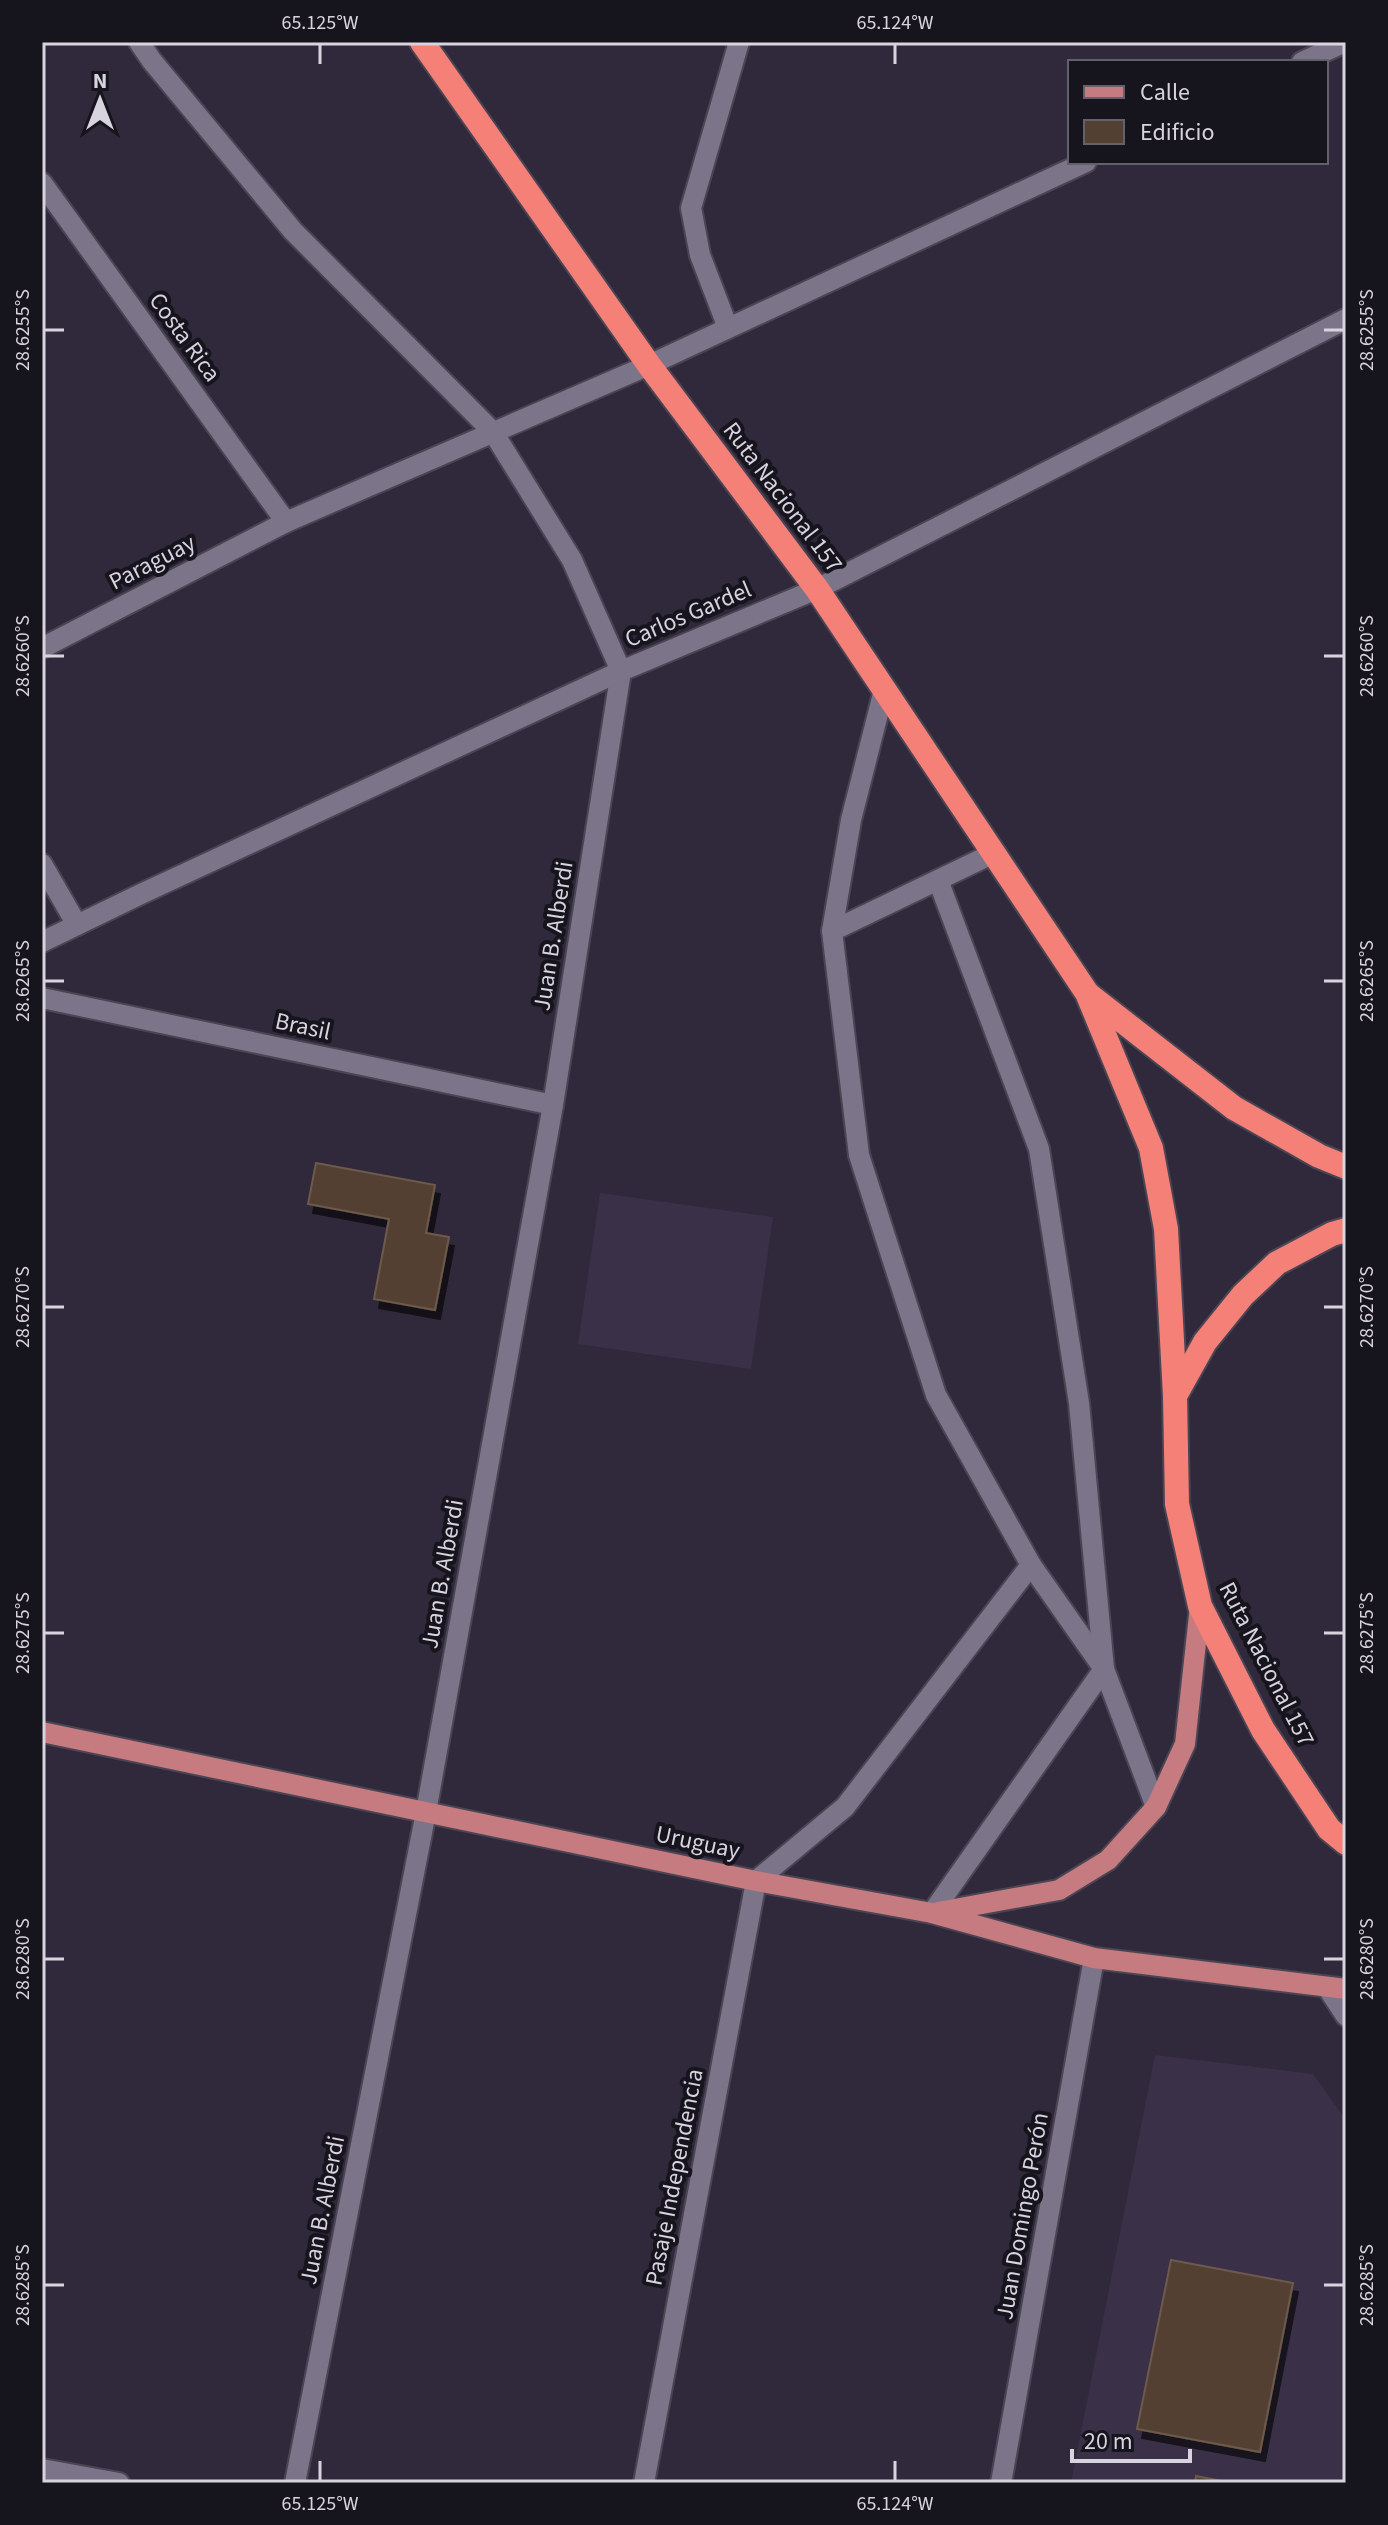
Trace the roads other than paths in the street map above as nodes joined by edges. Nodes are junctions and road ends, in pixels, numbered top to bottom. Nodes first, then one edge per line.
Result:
1 (139, 42) edge
2 (422, 42) edge
3 (739, 42) edge
4 (1345, 42) edge
5 (1306, 60) edge
6 (1082, 164) edge
7 (42, 183) edge
8 (1346, 319) edge
9 (728, 328) junction
10 (649, 365) junction
11 (493, 432) junction
12 (286, 522) junction
13 (817, 589) junction
14 (42, 648) edge
15 (621, 671) junction
16 (884, 690) junction
17 (994, 853) junction
18 (42, 864) edge
19 (938, 880) junction
20 (77, 925) junction
21 (832, 931) junction
22 (42, 942) edge
23 (1087, 993) junction
24 (42, 998) edge
25 (553, 1105) junction
26 (1346, 1167) edge
27 (1346, 1230) edge
28 (1175, 1396) junction
29 (1031, 1565) junction
30 (1200, 1606) junction
31 (1104, 1669) junction
32 (42, 1732) edge
33 (1156, 1807) junction
34 (426, 1812) junction
35 (1346, 1843) edge
36 (756, 1881) junction
37 (932, 1913) junction
38 (1094, 1958) junction
39 (1336, 1988) edge
40 (1346, 2016) edge
41 (42, 2469) edge
42 (119, 2483) edge
43 (295, 2483) edge
44 (644, 2483) edge
45 (1001, 2483) edge

1 - 11 street
2 - 10 highway, Ruta Nacional 157
3 - 9 street
4 - 5 street
6 - 9 street, Paraguay
7 - 12 street, Costa Rica
8 - 13 street, Carlos Gardel
9 - 10 street, Paraguay
10 - 11 street, Paraguay
10 - 13 highway, Ruta Nacional 157
11 - 12 street, Paraguay
11 - 15 street
12 - 14 street, Paraguay
13 - 15 street, Carlos Gardel
13 - 16 highway, Ruta Nacional 157
15 - 20 street, Carlos Gardel
15 - 25 street, Juan B. Alberdi
16 - 17 highway, Ruta Nacional 157
16 - 21 street
17 - 19 street
17 - 23 highway, Ruta Nacional 157
18 - 20 street
19 - 21 street
19 - 31 street
20 - 22 street, Carlos Gardel
21 - 29 street
23 - 26 highway, Ruta Nacional 157
23 - 28 highway, Ruta Nacional 157
24 - 25 street, Brasil
25 - 34 street, Juan B. Alberdi
27 - 28 highway
28 - 30 highway, Ruta Nacional 157
29 - 31 street
29 - 36 street
30 - 33 main road
30 - 35 highway, Ruta Nacional 157
31 - 33 street
31 - 37 street
32 - 34 main road, Uruguay
33 - 37 main road
34 - 36 main road, Uruguay
34 - 43 street, Juan B. Alberdi
36 - 37 main road, Uruguay
36 - 44 street, Pasaje Independencia
37 - 38 main road, Uruguay
38 - 39 main road, Uruguay
38 - 45 street, Juan Domingo Perón
39 - 40 street
41 - 42 street

